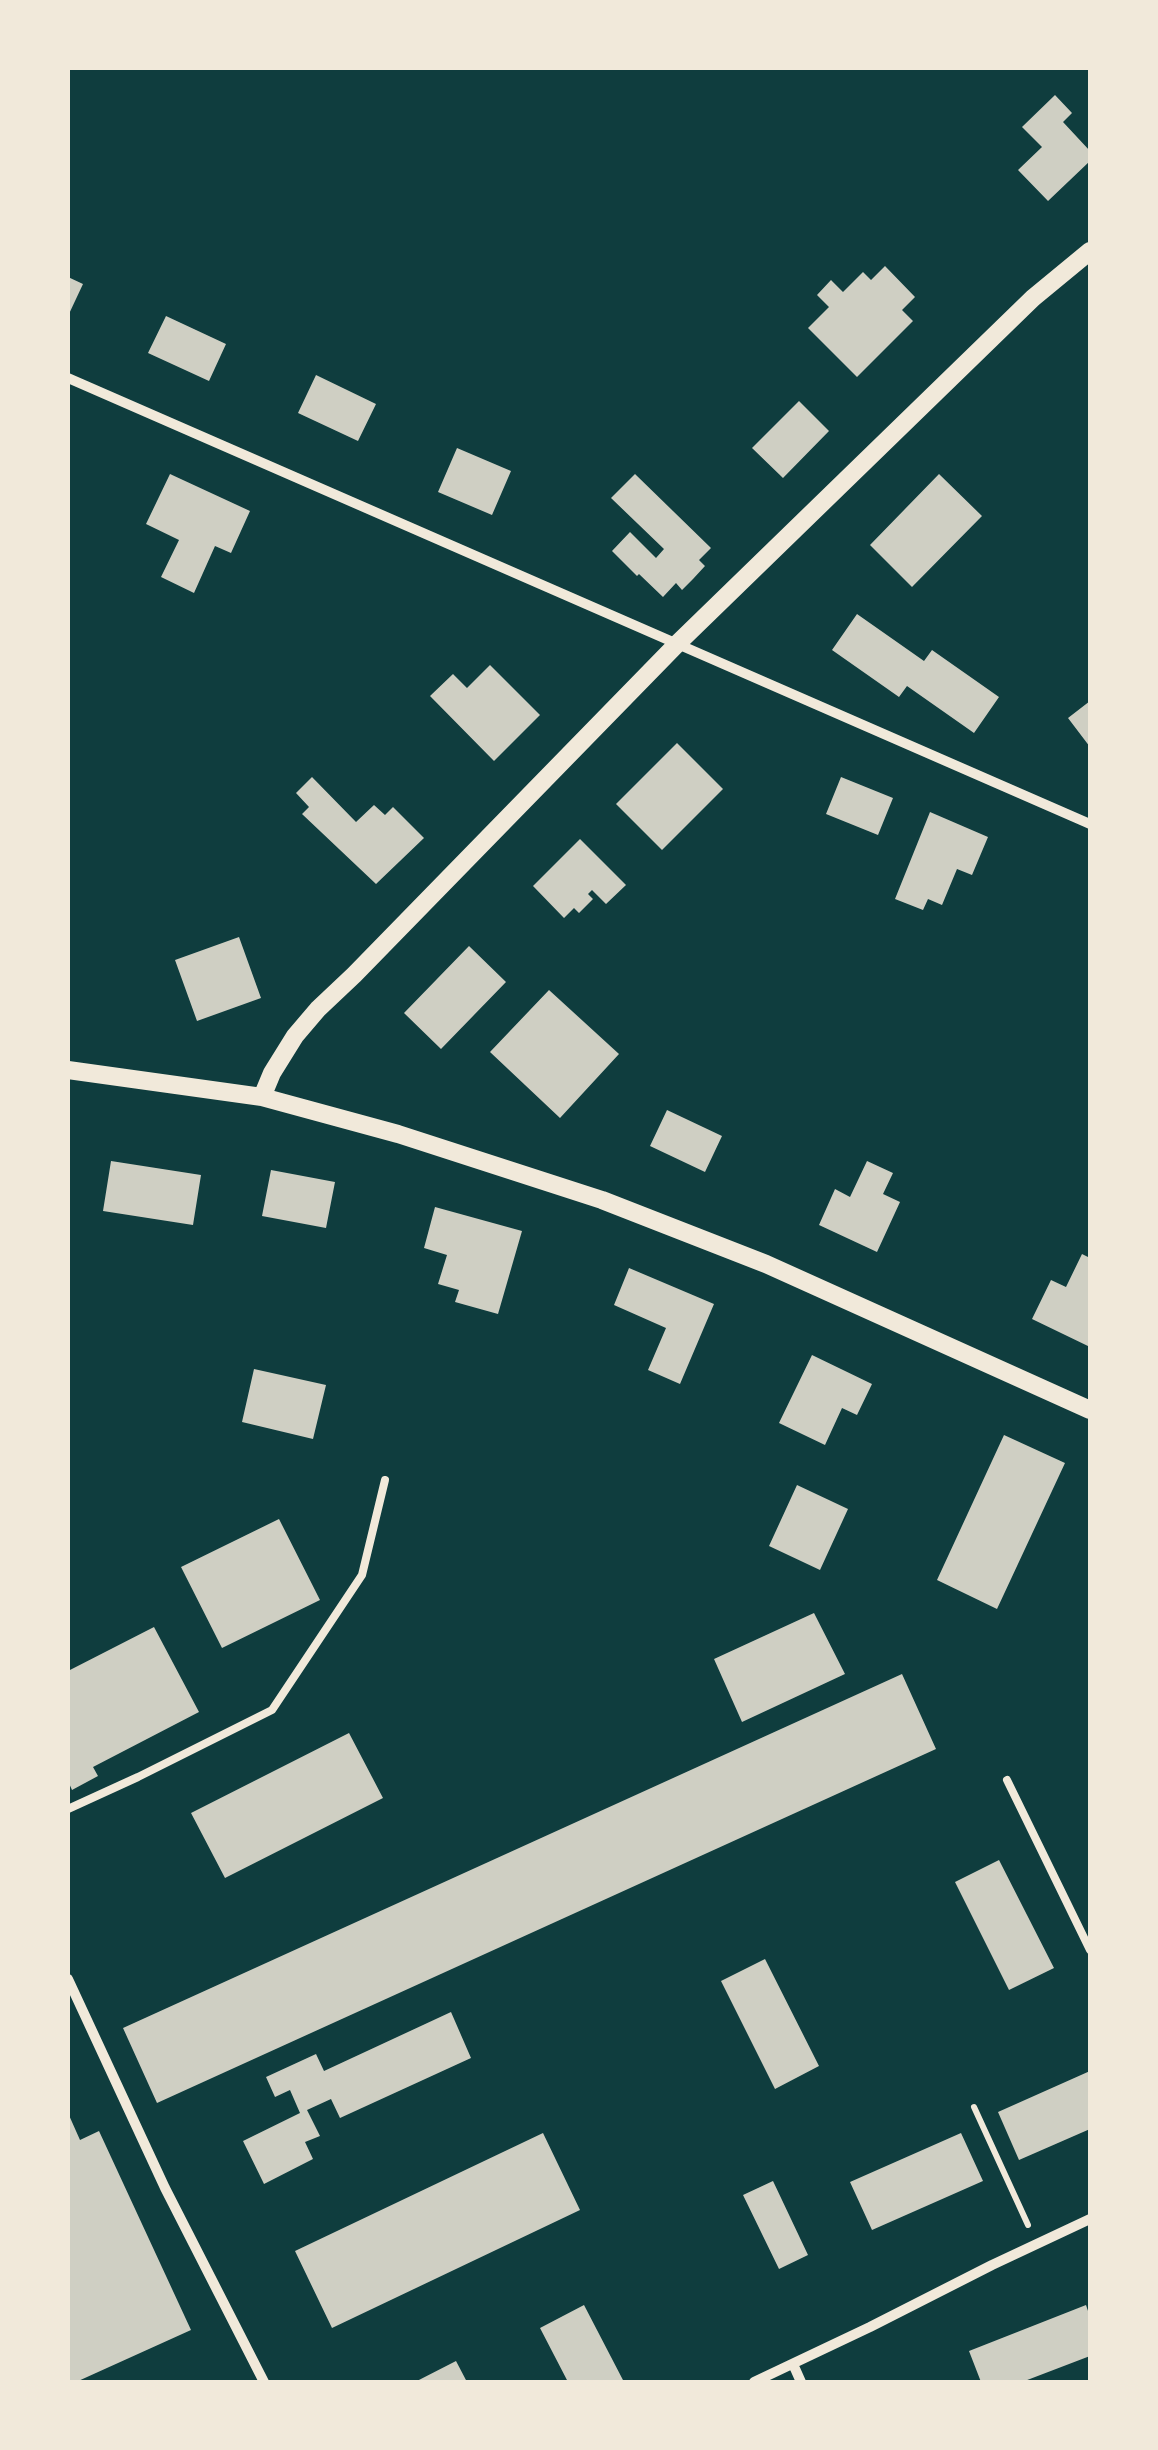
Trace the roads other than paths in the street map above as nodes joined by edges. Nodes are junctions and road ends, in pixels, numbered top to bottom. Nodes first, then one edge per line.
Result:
1 (1090, 251) edge
2 (68, 378) edge
3 (678, 642) junction
4 (1090, 824) edge
5 (68, 1070) edge
6 (262, 1097) junction
7 (1090, 1410) edge
8 (385, 1480) dead end
9 (1007, 1780) dead end
10 (68, 1808) edge
11 (1090, 1950) edge
12 (68, 1978) edge
13 (1090, 2220) edge
14 (793, 2364) junction
15 (264, 2382) edge
16 (754, 2382) edge
17 (801, 2382) edge

1 - 3 street
2 - 3 street
3 - 4 street
3 - 6 street
5 - 6 street
6 - 7 street
8 - 10 lane
9 - 11 lane
12 - 15 street
13 - 14 street
14 - 16 street
14 - 17 street

